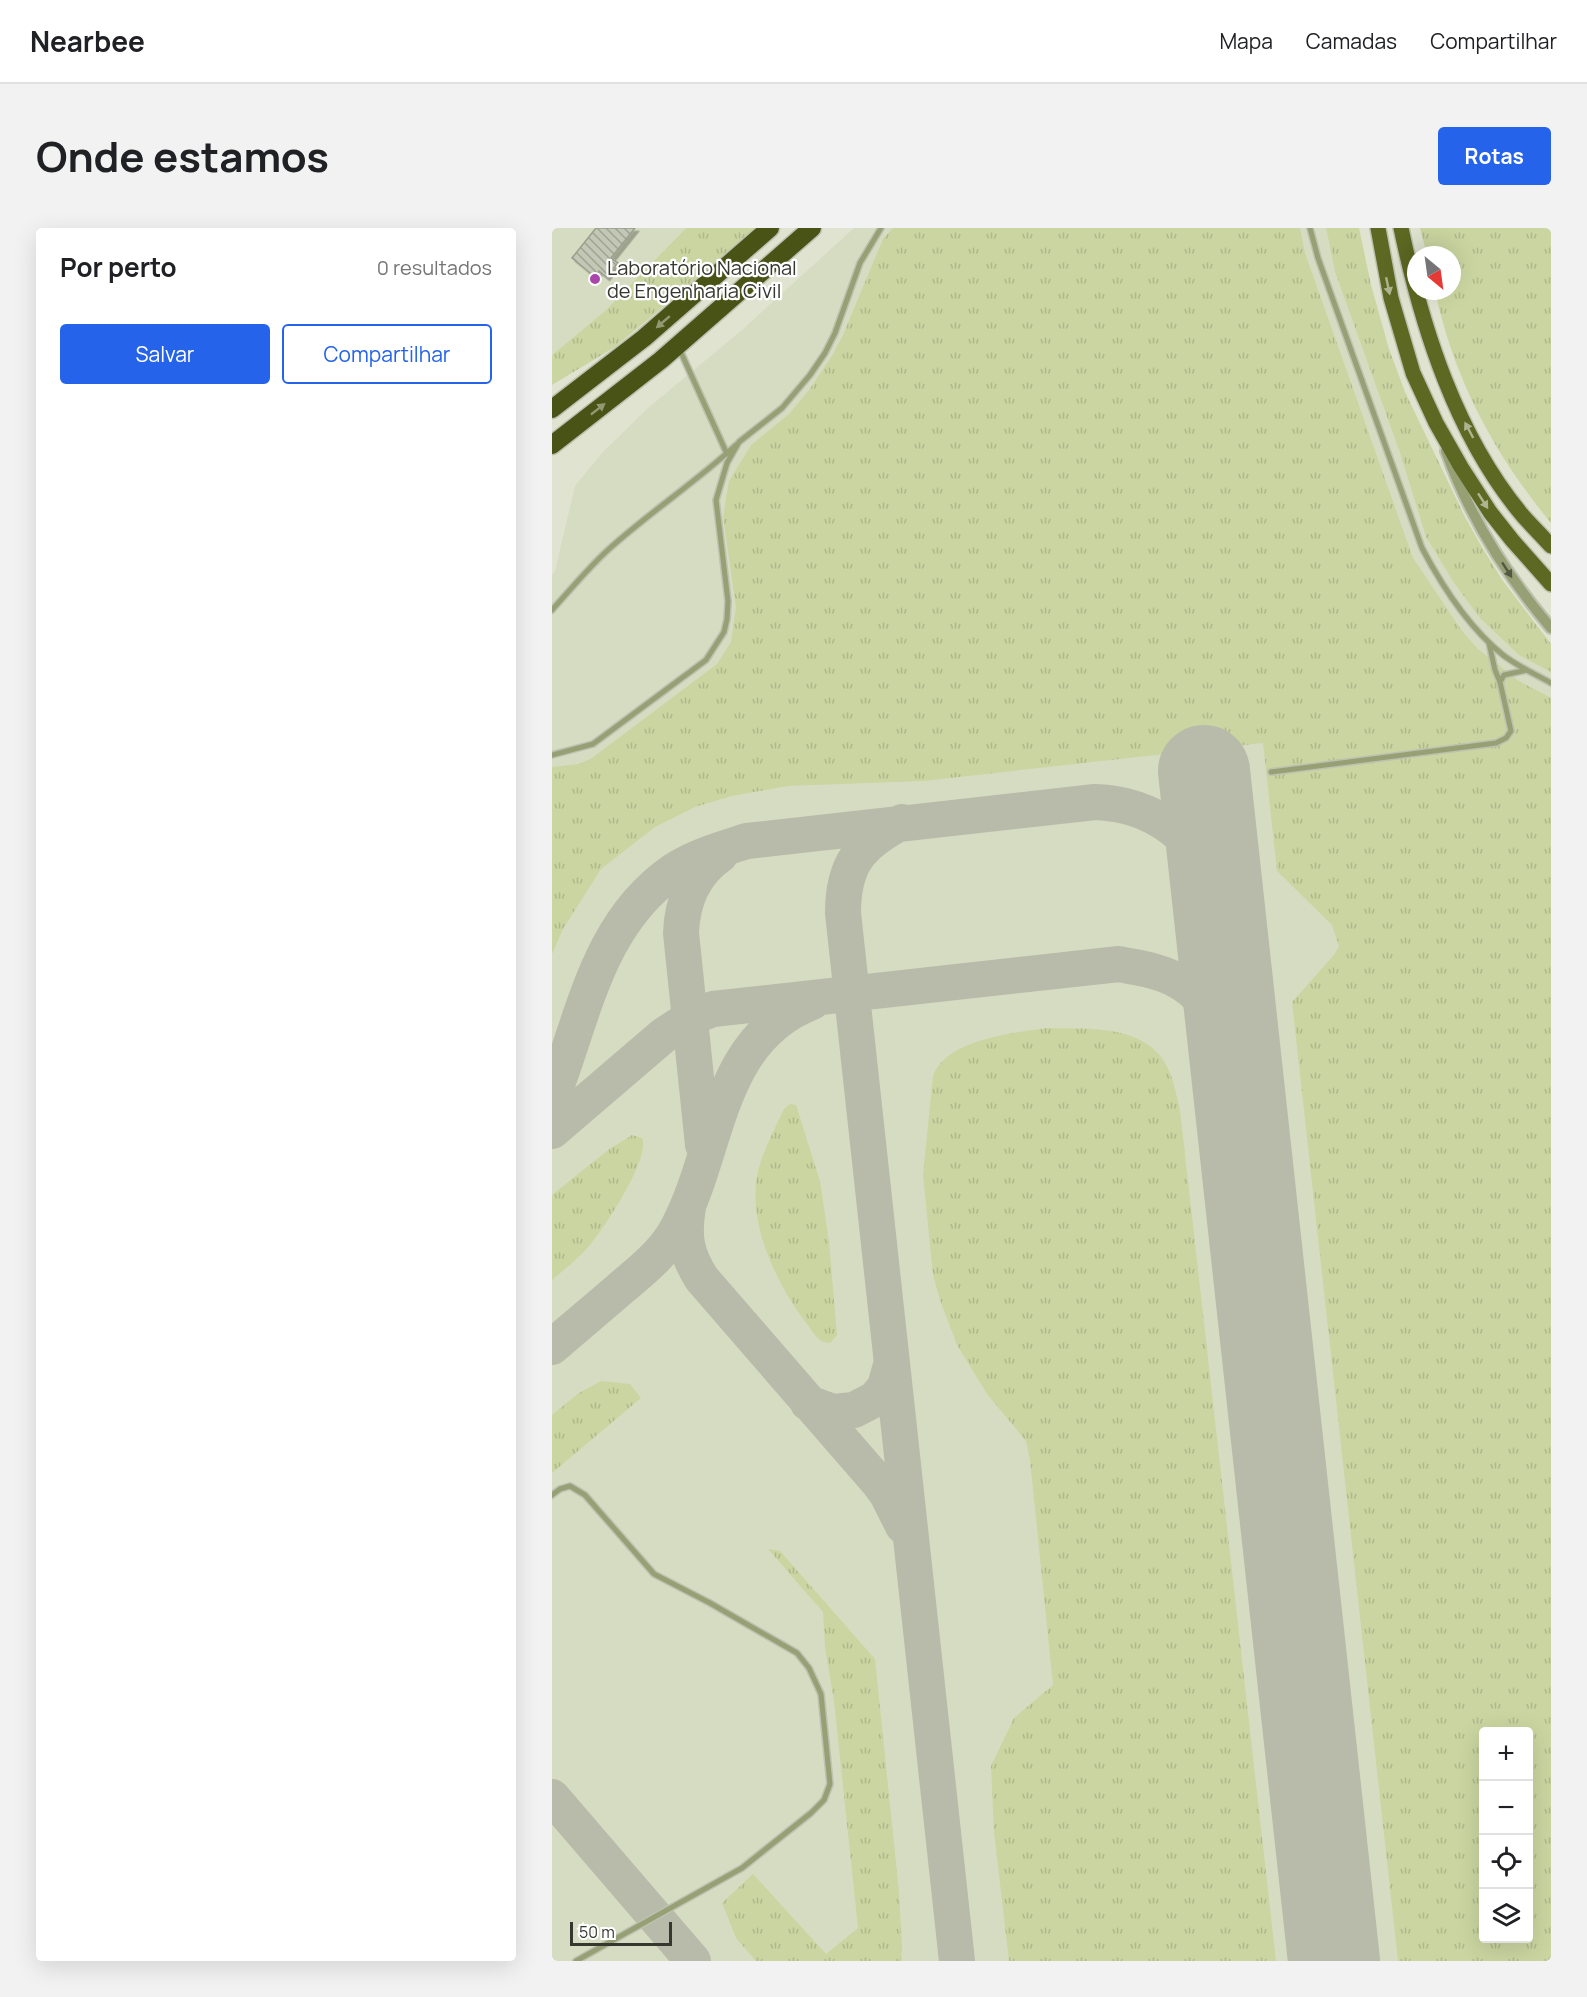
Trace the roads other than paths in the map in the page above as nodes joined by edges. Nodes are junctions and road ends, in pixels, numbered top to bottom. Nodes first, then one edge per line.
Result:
1 (770, 228) edge
2 (812, 228) edge
3 (881, 228) edge
4 (1310, 228) edge
5 (1378, 228) edge
6 (1401, 228) edge
7 (678, 345) junction
8 (579, 389) junction
9 (552, 403) edge
10 (552, 409) edge
11 (1436, 423) junction
12 (739, 442) junction
13 (552, 445) edge
14 (727, 454) junction
15 (1551, 546) edge
16 (1551, 584) edge
17 (552, 610) edge
18 (1551, 628) edge
19 (1488, 642) junction
20 (1527, 670) junction
21 (1500, 682) junction
22 (1551, 683) edge
23 (552, 755) edge
24 (1271, 772) dead end
25 (552, 1495) edge
26 (576, 1961) edge

1 -> 8 highway
2 - 7 highway
3 - 12 lane
4 - 19 lane
5 -> 11 main road
15 -> 6 main road
13 -> 7 highway
7 - 14 lane
8 - 9 lane
8 - 10 highway
11 -> 16 main road
11 -> 18 street
12 - 14 lane
12 - 23 lane
14 - 17 lane
19 - 20 lane
19 - 21 lane
20 - 21 lane
20 - 22 lane
21 - 24 lane
25 - 26 lane

